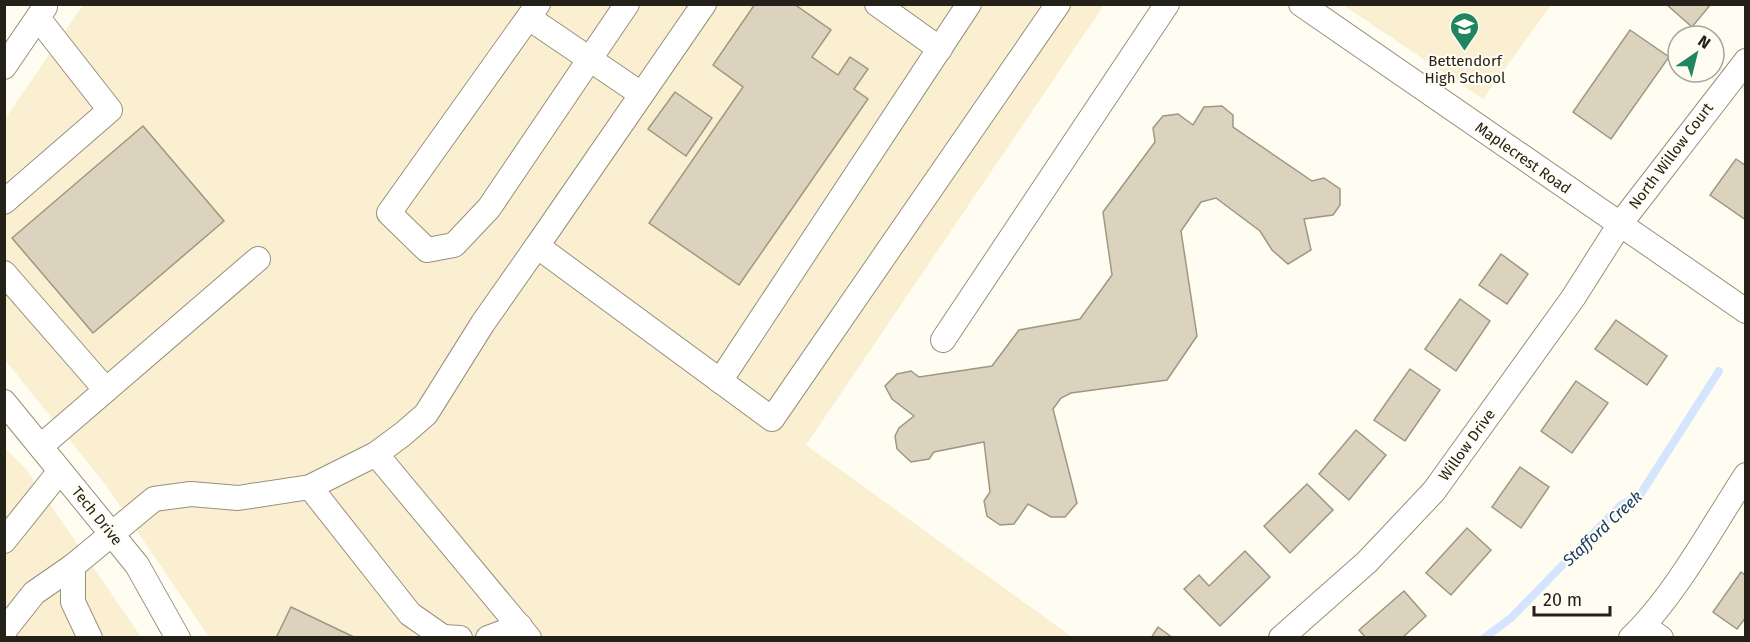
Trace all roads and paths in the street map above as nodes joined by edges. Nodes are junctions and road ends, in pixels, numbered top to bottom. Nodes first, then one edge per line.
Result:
1 (627, 4) edge
2 (704, 4) edge
3 (969, 4) edge
4 (1058, 4) edge
5 (1167, 4) edge
6 (1301, 4) edge
7 (880, 5) edge
8 (43, 11) edge
9 (534, 11) edge
10 (940, 49) junction
11 (587, 59) junction
12 (1746, 61) edge
13 (4, 67) edge
14 (641, 94) junction
15 (4, 202) edge
16 (1620, 225) junction
17 (537, 246) junction
18 (258, 259) dead end
19 (4, 273) edge
20 (1746, 310) edge
21 (943, 340) dead end
22 (720, 381) junction
23 (106, 390) junction
24 (4, 402) edge
25 (40, 446) junction
26 (376, 454) junction
27 (60, 471) junction
28 (1746, 475) edge
29 (310, 487) junction
30 (111, 533) junction
31 (4, 541) edge
32 (74, 566) junction
33 (4, 631) edge
34 (524, 632) edge
35 (1645, 634) edge
36 (90, 638) edge
37 (178, 638) edge
38 (460, 638) edge
39 (489, 638) edge
40 (1281, 638) edge

1 - 11 street
2 - 14 street
3 - 10 street
4 - 22 street
5 - 21 street
6 - 16 street, Maplecrest Road
7 - 10 street
8 - 13 street
8 - 15 street
9 - 11 street
9 - 11 street
10 - 22 street
11 - 14 street
12 - 16 street, North Willow Court
14 - 17 street
16 - 20 street, Maplecrest Road
16 - 40 street, Willow Drive
17 - 22 street
17 - 26 street
18 - 23 street
19 - 23 street
23 - 25 street
24 - 25 street, Tech Drive
25 - 27 street, Tech Drive
26 - 29 street
26 - 34 street
27 - 30 street, Tech Drive
27 - 31 street
28 - 35 street
29 - 30 street
29 - 38 street
30 - 32 street
30 - 37 street, Tech Drive
32 - 33 street
32 - 36 street
34 - 39 street

